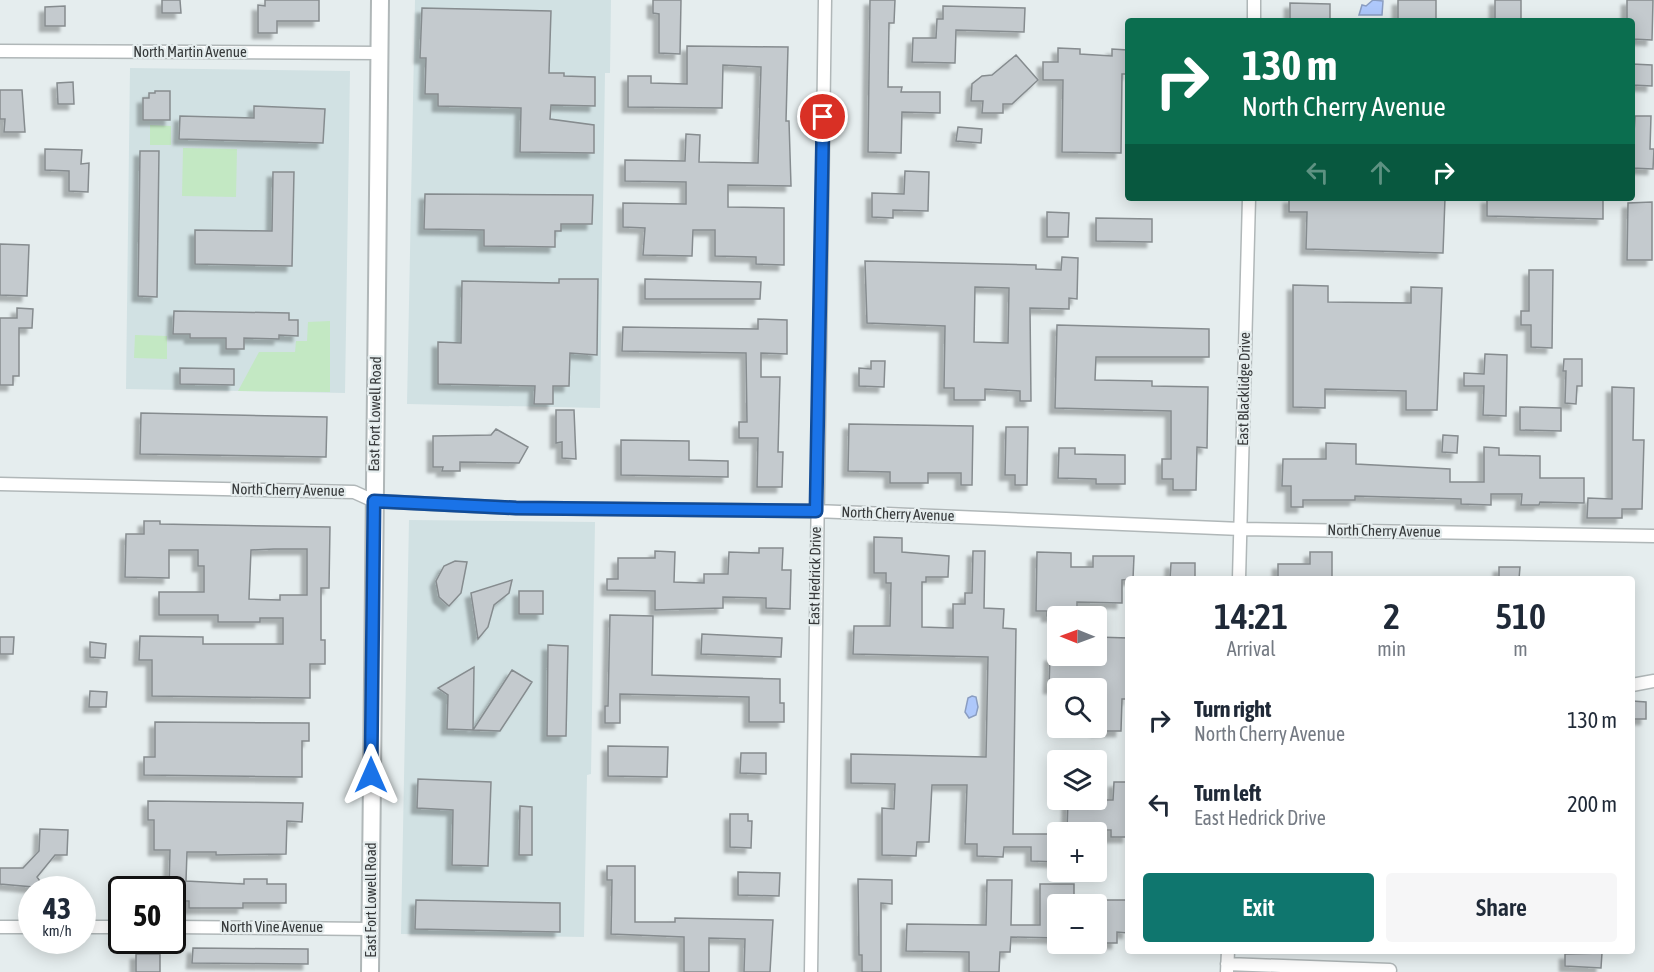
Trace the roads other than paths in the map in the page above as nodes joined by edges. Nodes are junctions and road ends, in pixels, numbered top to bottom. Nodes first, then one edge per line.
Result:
1 (380, 0) edge
2 (825, 0) edge
3 (1254, 0) edge
4 (1254, 18) edge
5 (0, 51) edge
6 (380, 53) junction
7 (1249, 201) edge
8 (0, 484) edge
9 (374, 501) junction
10 (816, 511) junction
11 (1241, 529) junction
12 (1654, 536) edge
13 (1239, 576) edge
14 (1654, 681) edge
15 (1635, 684) edge
16 (0, 927) edge
17 (18, 927) edge
18 (186, 927) edge
19 (371, 929) junction
20 (1227, 962) edge
21 (1390, 970) dead end
22 (370, 972) edge
23 (811, 972) edge

1 - 6 main road, East Fort Lowell Road
2 - 10 street, East Hedrick Drive
3 - 4 street
5 - 6 street, North Martin Avenue
6 - 9 main road, East Fort Lowell Road
7 - 11 street, East Blacklidge Drive
8 - 9 street, North Cherry Avenue
9 - 10 street, North Cherry Avenue
9 - 19 main road, East Fort Lowell Road
10 - 11 street, North Cherry Avenue
10 - 23 street, East Hedrick Drive
11 - 12 street, North Cherry Avenue
11 - 13 street, East Blacklidge Drive
14 - 15 street
16 - 17 street
18 - 19 street, North Vine Avenue
19 - 22 main road, East Fort Lowell Road
20 - 21 street

